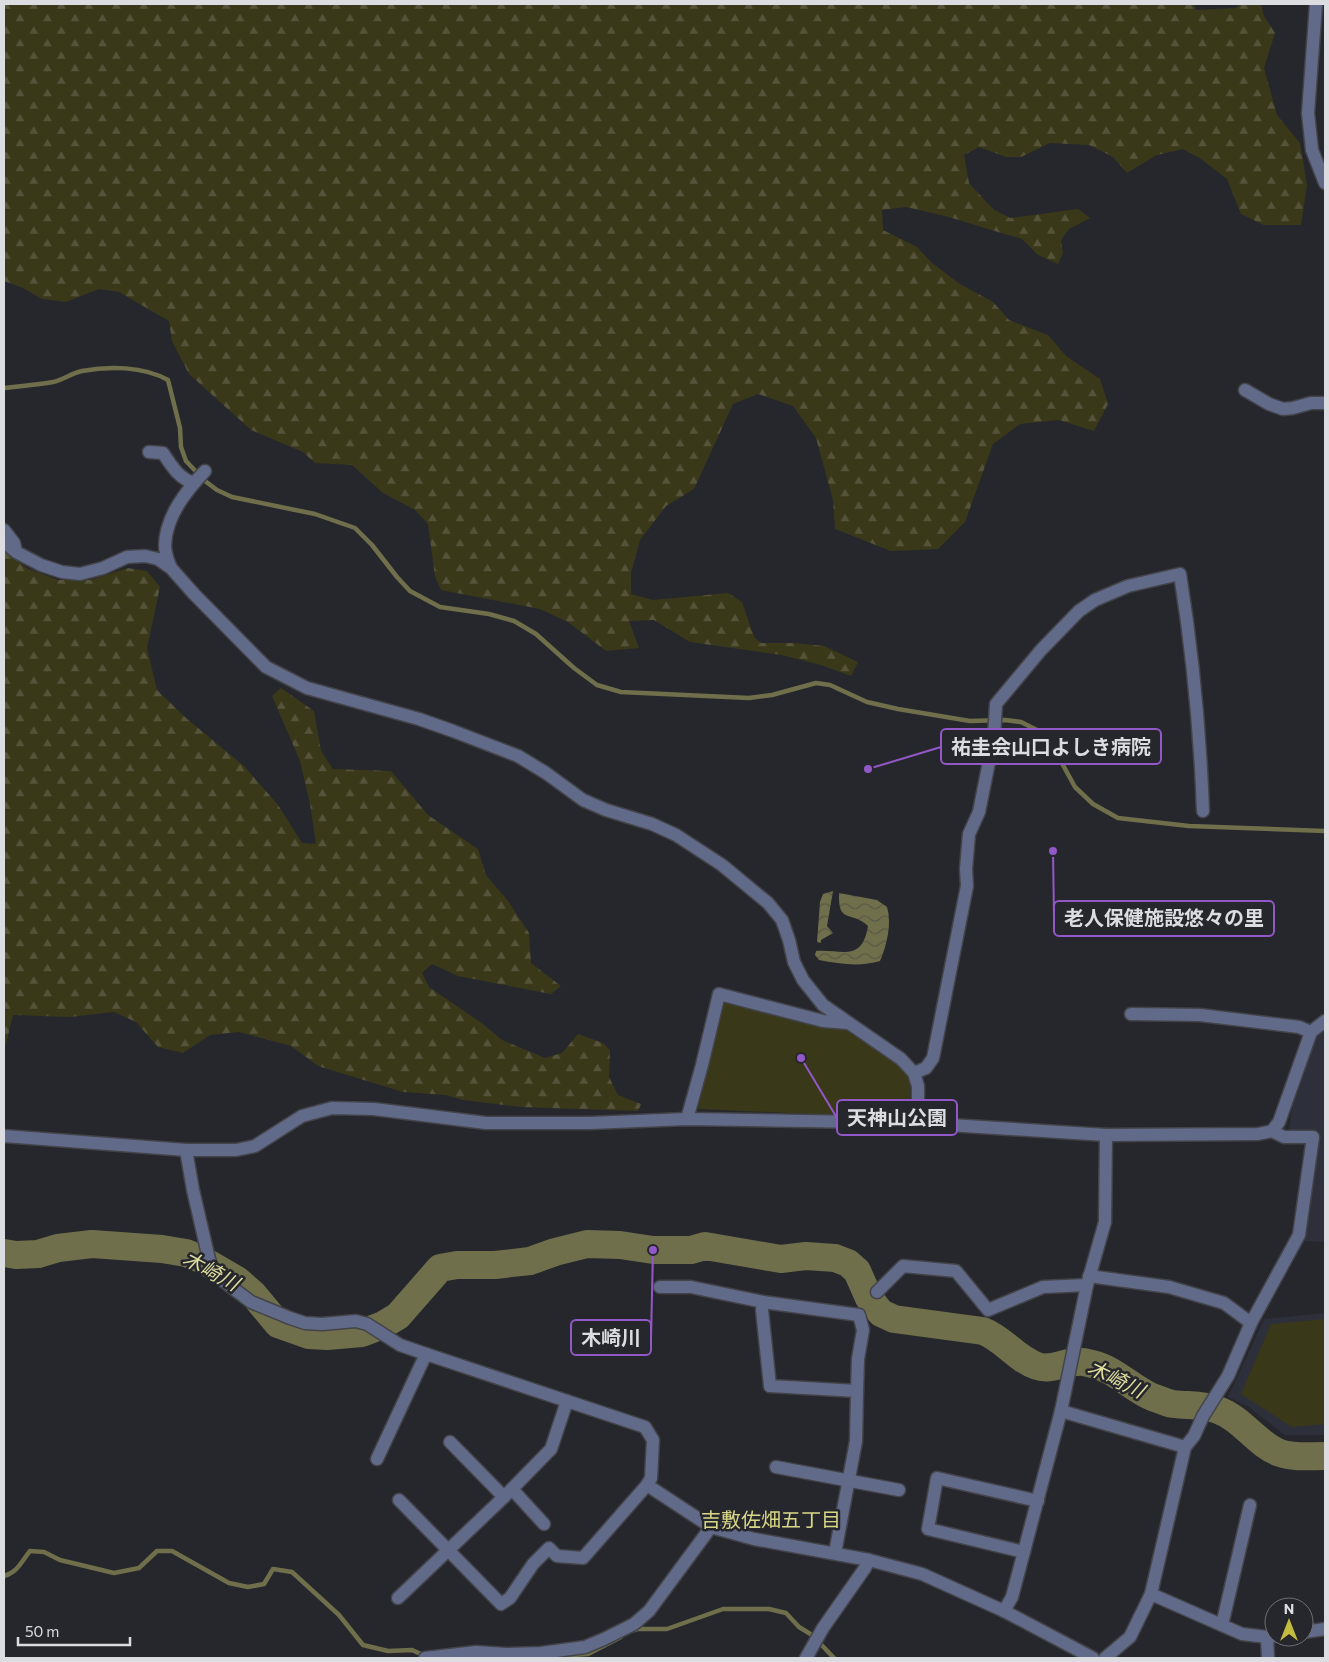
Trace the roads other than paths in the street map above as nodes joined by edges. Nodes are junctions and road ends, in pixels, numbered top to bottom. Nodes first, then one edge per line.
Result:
1 (1316, 4) edge
2 (1325, 183) edge
3 (1245, 390) dead end
4 (1325, 402) edge
5 (149, 452) dead end
6 (205, 471) dead end
7 (194, 483) junction
8 (4, 530) edge
9 (4, 542) edge
10 (16, 552) junction
11 (171, 568) junction
12 (1202, 812) dead end
13 (1131, 1014) dead end
14 (1325, 1021) edge
15 (849, 1024) junction
16 (1312, 1032) junction
17 (914, 1073) junction
18 (687, 1119) junction
19 (918, 1123) junction
20 (1272, 1131) junction
21 (1106, 1135) junction
22 (4, 1136) edge
23 (186, 1150) junction
24 (1088, 1280) junction
25 (660, 1287) dead end
26 (878, 1292) dead end
27 (763, 1302) junction
28 (1251, 1323) junction
29 (426, 1354) junction
30 (857, 1391) junction
31 (567, 1401) junction
32 (1061, 1411) junction
33 (450, 1442) dead end
34 (1185, 1447) junction
35 (377, 1459) dead end
36 (776, 1467) dead end
37 (849, 1480) junction
38 (647, 1485) junction
39 (899, 1490) dead end
40 (508, 1493) junction
41 (399, 1500) dead end
42 (1038, 1501) junction
43 (1250, 1505) dead end
44 (544, 1524) dead end
45 (711, 1527) junction
46 (449, 1550) junction
47 (1024, 1552) junction
48 (835, 1553) junction
49 (869, 1560) junction
50 (1151, 1594) junction
51 (398, 1598) dead end
52 (1004, 1611) junction
53 (1222, 1625) junction
54 (1264, 1636) edge
55 (425, 1658) edge
56 (806, 1658) edge
57 (1093, 1658) edge
58 (1105, 1658) edge

1 - 2 street
3 - 4 street
5 - 7 street
6 - 7 street
7 - 11 street
8 - 10 street
9 - 10 street
10 - 11 street
11 - 15 street
12 - 17 street
13 - 16 street
14 - 16 street
15 - 17 street
15 - 18 street
16 - 20 street
17 - 19 street
18 - 19 street
18 - 23 street
19 - 21 street
20 - 21 street
20 - 28 street
21 - 24 street
22 - 23 street
23 - 29 street
24 - 26 street
24 - 28 street
24 - 32 street
25 - 27 street
27 - 30 street
27 - 30 street
28 - 34 street
29 - 31 street
29 - 35 street
30 - 37 street
31 - 38 street
31 - 40 street
32 - 34 street
32 - 42 street
33 - 40 street
34 - 50 street
36 - 37 street
37 - 39 street
37 - 48 street
38 - 45 street
38 - 46 street
40 - 44 street
40 - 46 street
41 - 46 street
42 - 47 street
42 - 47 street
43 - 53 street
45 - 48 street
45 - 55 street
46 - 51 street
47 - 52 street
48 - 49 street
49 - 52 street
49 - 56 street
50 - 53 street
50 - 58 street
52 - 57 street
53 - 54 street

